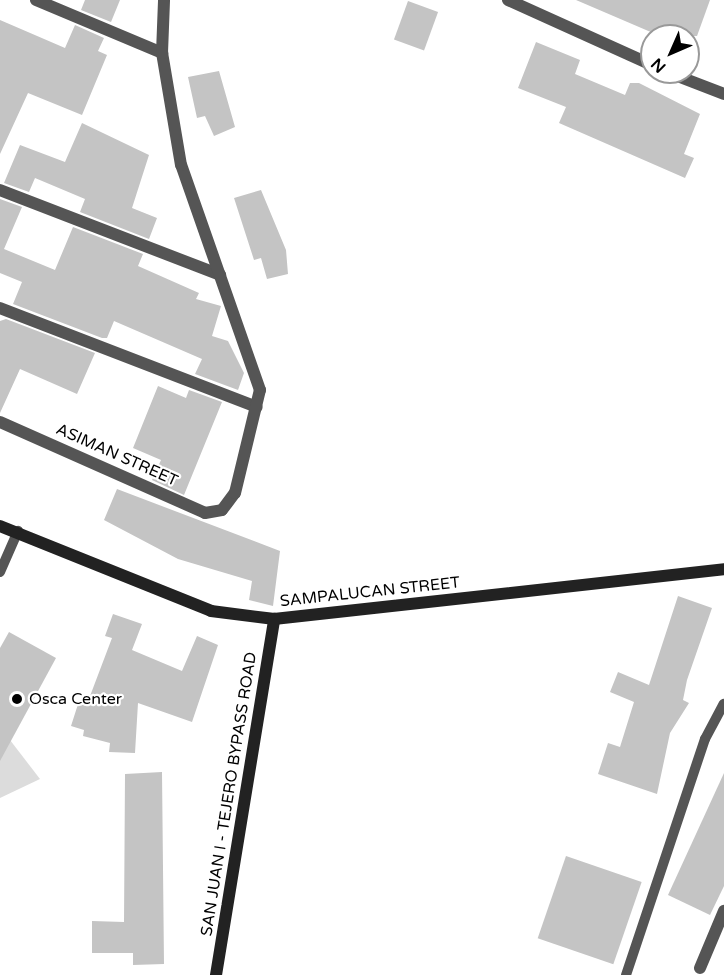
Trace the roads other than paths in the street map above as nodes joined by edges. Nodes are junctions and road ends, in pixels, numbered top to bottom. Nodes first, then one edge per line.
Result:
1 (36, 0) edge
2 (164, 0) edge
3 (508, 0) edge
4 (162, 53) junction
5 (640, 60) edge
6 (698, 84) edge
7 (724, 94) edge
8 (0, 190) edge
9 (220, 274) junction
10 (0, 308) edge
11 (257, 408) junction
12 (0, 422) edge
13 (0, 526) edge
14 (18, 531) junction
15 (0, 542) edge
16 (12, 544) junction
17 (724, 569) edge
18 (0, 572) edge
19 (274, 619) junction
20 (724, 704) edge
21 (724, 910) edge
22 (700, 968) dead end
23 (216, 975) edge
24 (627, 975) edge

1 - 4 street
2 - 4 street
3 - 5 street
4 - 9 street
6 - 7 street
8 - 9 street
9 - 11 street
10 - 11 street
11 - 12 street, ASIMAN STREET
13 - 14 street, SAMPALUCAN STREET
14 - 16 lane
14 - 19 street, SAMPALUCAN STREET
15 - 16 lane
16 - 18 lane
17 - 19 street, SAMPALUCAN STREET
19 - 23 street, SAN JUAN I - TEJERO BYPASS ROAD
20 - 24 lane
21 - 22 street

